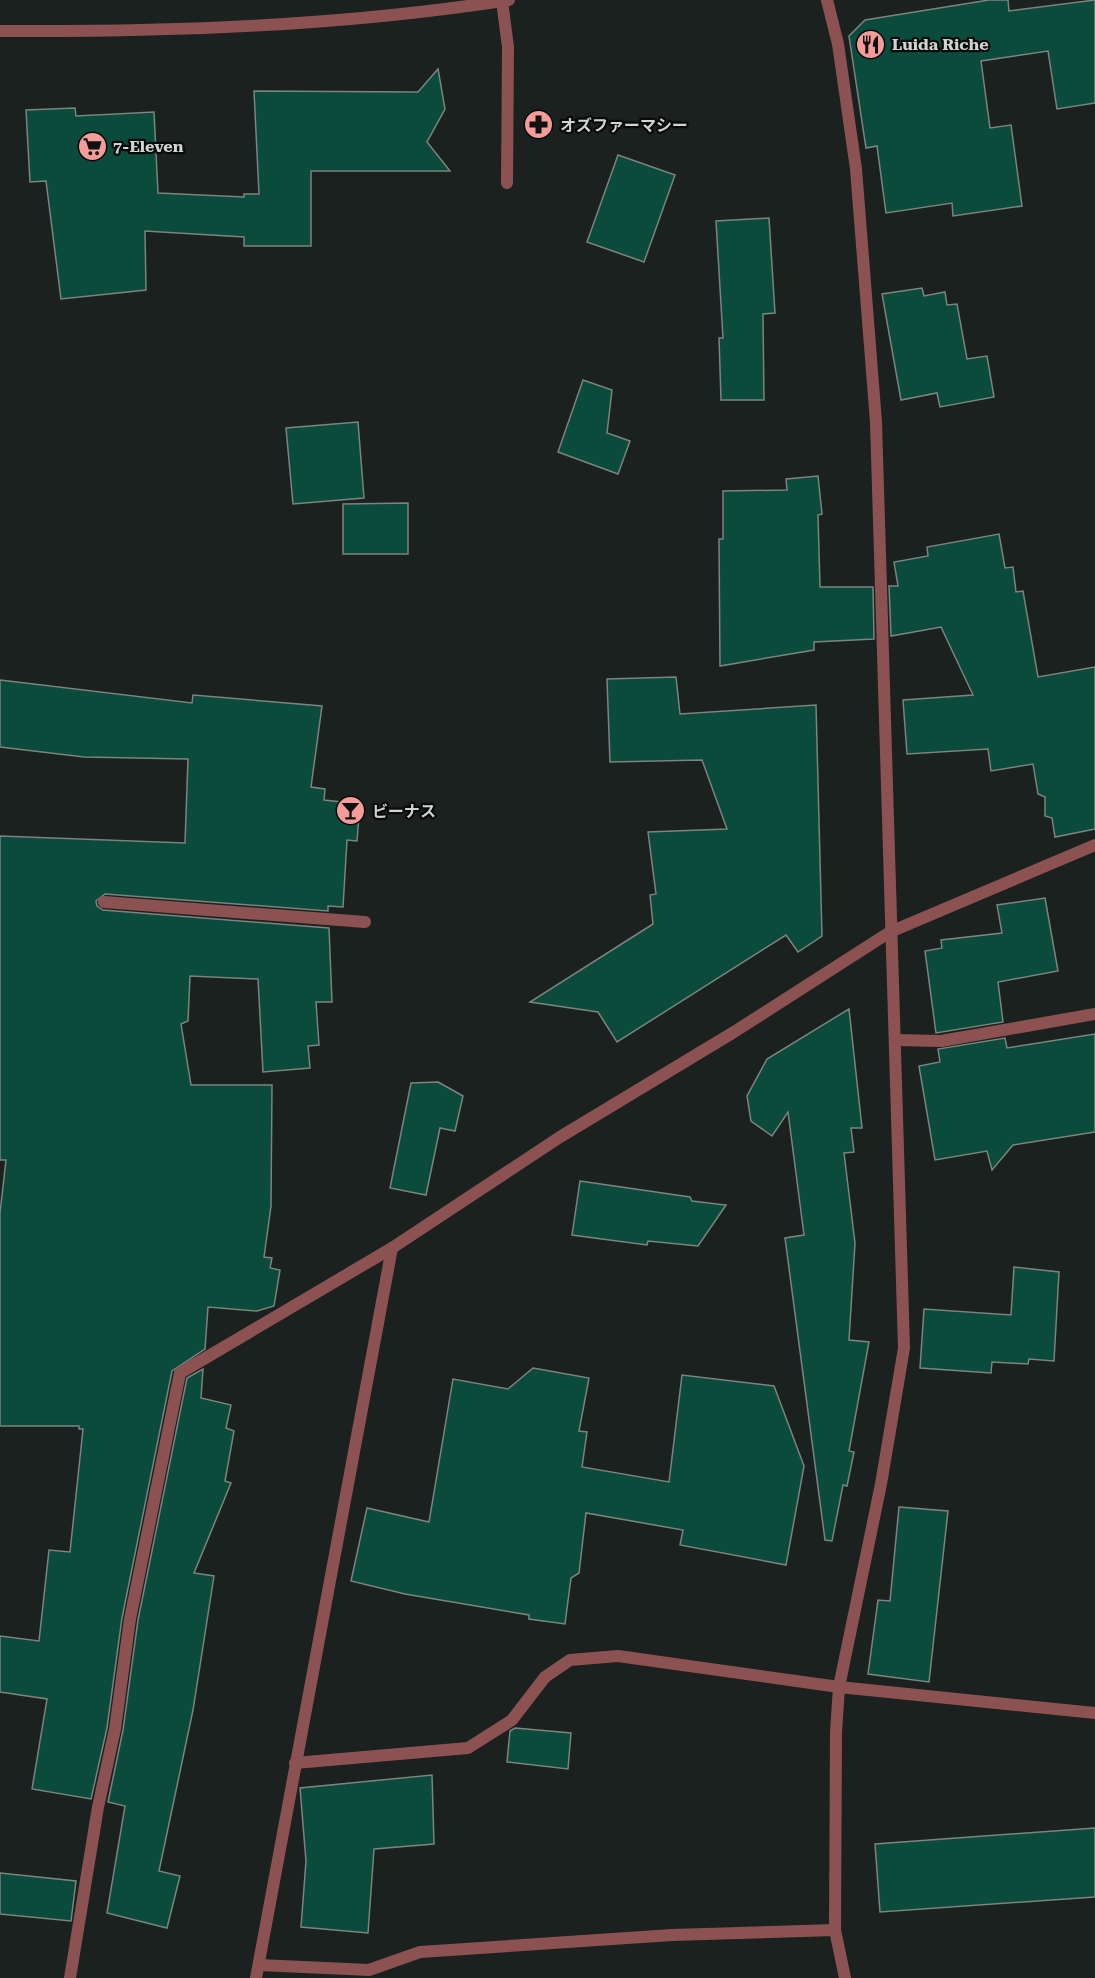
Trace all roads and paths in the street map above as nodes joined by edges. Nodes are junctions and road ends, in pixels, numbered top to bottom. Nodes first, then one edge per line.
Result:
1 (827, 0) edge
2 (506, 1) edge
3 (0, 31) edge
4 (507, 183) dead end
5 (1095, 845) edge
6 (104, 902) dead end
7 (365, 922) dead end
8 (890, 932) junction
9 (1095, 1014) edge
10 (896, 1040) junction
11 (392, 1248) junction
12 (839, 1687) junction
13 (1095, 1713) edge
14 (295, 1763) junction
15 (835, 1930) junction
16 (259, 1965) junction
17 (69, 1978) edge
18 (256, 1978) edge
19 (845, 1978) edge

1 - 8 street
2 - 3 street
2 - 4 street
5 - 8 street
6 - 7 street
8 - 10 street
8 - 11 street
9 - 10 street
10 - 12 street
11 - 14 street
11 - 17 street
12 - 13 street
12 - 14 street
12 - 15 street
14 - 16 street
15 - 16 street
15 - 19 street
16 - 18 street

